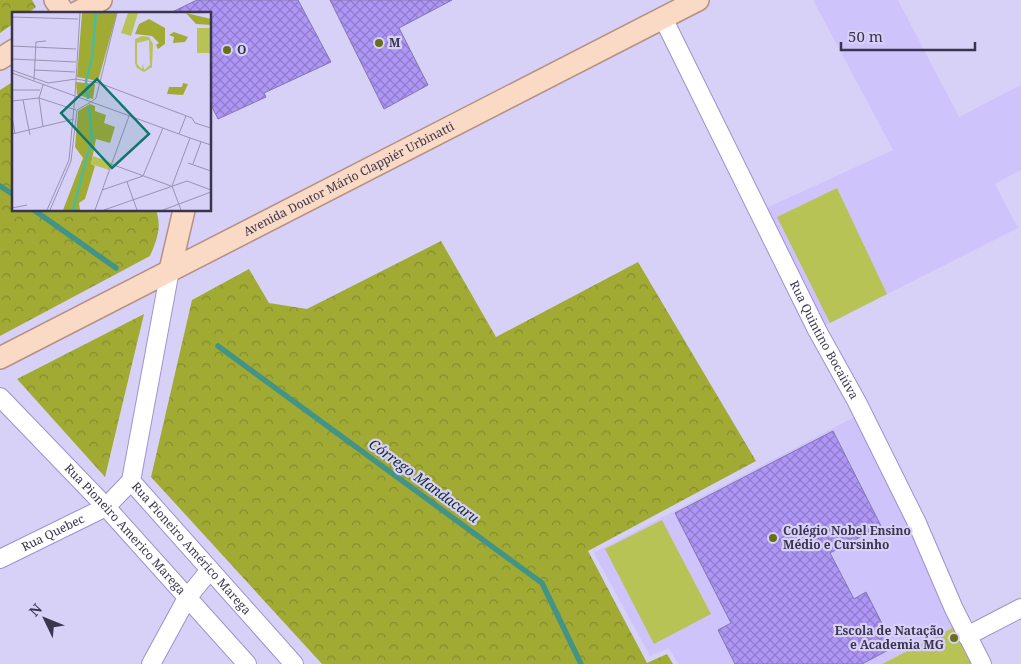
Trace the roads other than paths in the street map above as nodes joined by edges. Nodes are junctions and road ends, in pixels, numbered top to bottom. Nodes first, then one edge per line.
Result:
1 (55, 0) edge
2 (101, 0) edge
3 (698, 0) edge
4 (64, 12) edge
5 (78, 12) edge
6 (663, 18) junction
7 (12, 51) edge
8 (0, 59) edge
9 (184, 211) edge
10 (170, 270) junction
11 (0, 358) edge
12 (0, 397) edge
13 (132, 481) junction
14 (106, 507) junction
15 (0, 560) edge
16 (210, 570) junction
17 (187, 598) junction
18 (1021, 608) edge
19 (967, 636) junction
20 (151, 664) edge
21 (247, 664) edge
22 (294, 664) edge
23 (982, 664) edge

1 - 4 main road
2 - 5 main road
3 - 6 main road, Avenida Doutor Mário Clappiér Urbinatti
6 - 10 main road, Avenida Doutor Mário Clappiér Urbinatti
6 - 19 street, Rua Quintino Bocaiúva
7 - 8 main road
9 - 10 main road
10 - 11 main road, Avenida Doutor Mário Clappiér Urbinatti
10 - 13 street, Rua Pioneiro Américo Marega
12 - 14 street, Rua Pioneiro Americo Marega
13 - 14 street, Rua Quebec
13 - 16 street, Rua Pioneiro Américo Marega
14 - 15 street, Rua Quebec
14 - 17 street, Rua Pioneiro Americo Marega
16 - 17 street
16 - 22 street, Rua Pioneiro Américo Marega
17 - 20 street
17 - 21 street, Rua Pioneiro Americo Marega
18 - 19 street
19 - 23 street, Rua Quintino Bocaiúva

